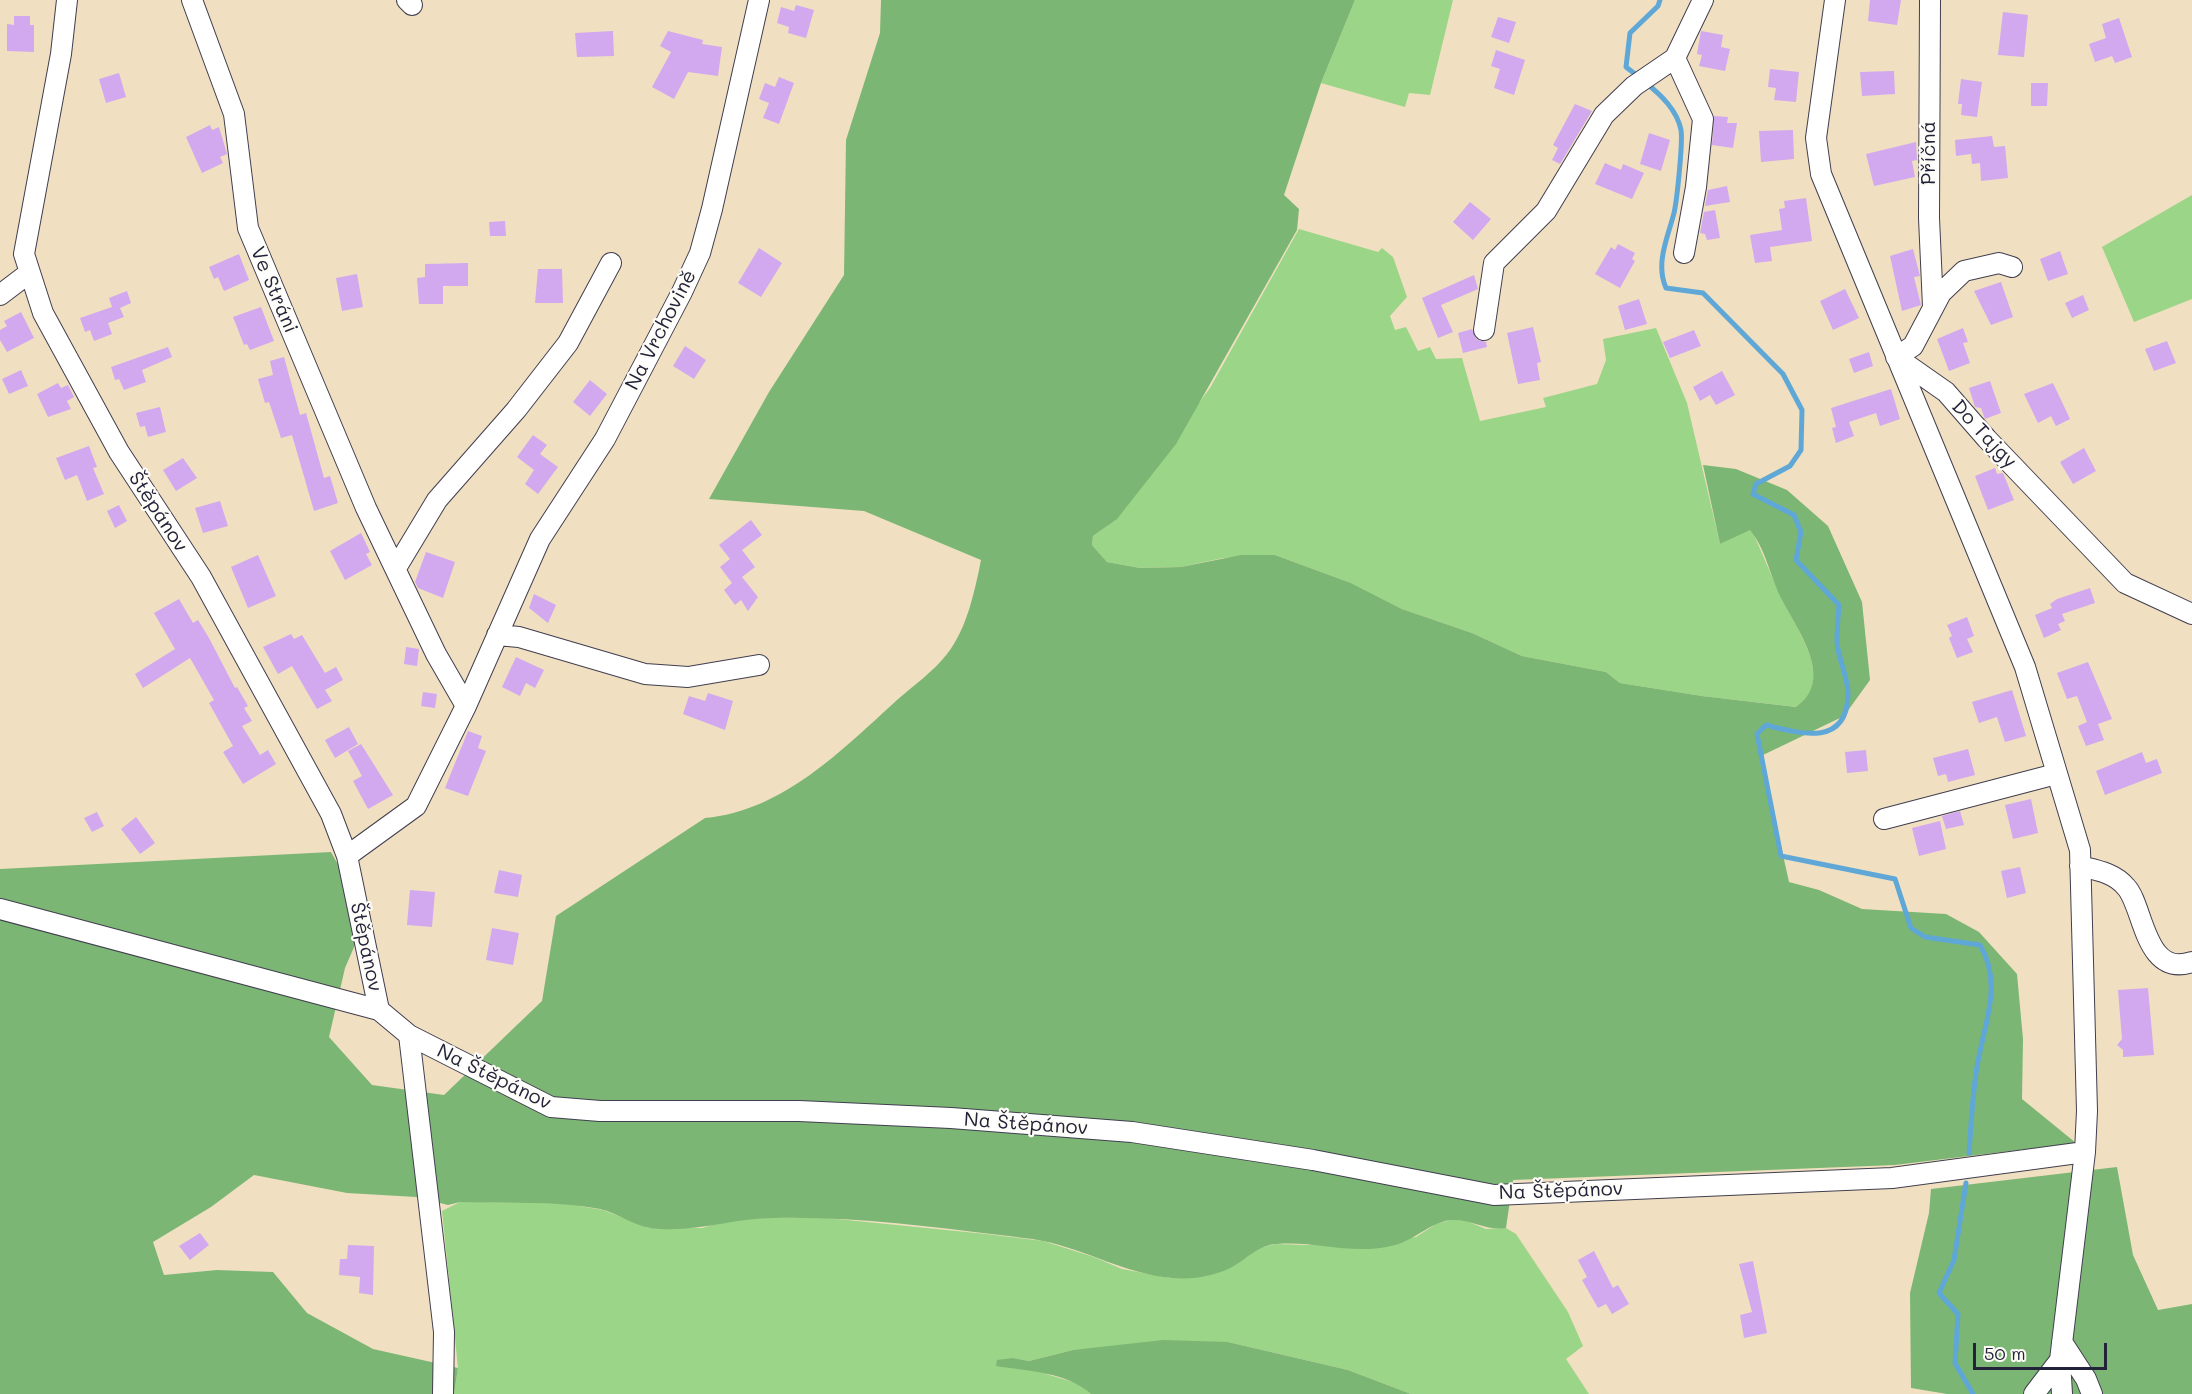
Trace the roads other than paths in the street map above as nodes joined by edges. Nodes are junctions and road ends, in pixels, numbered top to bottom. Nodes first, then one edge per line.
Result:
1 (67, 0) edge
2 (192, 0) edge
3 (759, 0) edge
4 (1703, 0) edge
5 (1835, 0) edge
6 (1930, 0) edge
7 (1675, 58) junction
8 (1684, 253) dead end
9 (611, 263) dead end
10 (2012, 267) dead end
11 (29, 273) junction
12 (0, 295) edge
13 (1933, 307) junction
14 (1484, 330) dead end
15 (1896, 357) junction
16 (396, 568) junction
17 (2192, 614) edge
18 (498, 635) junction
19 (759, 665) dead end
20 (466, 706) junction
21 (2056, 774) junction
22 (1884, 819) dead end
23 (347, 856) junction
24 (2080, 866) junction
25 (0, 909) edge
26 (2192, 962) edge
27 (379, 1010) junction
28 (409, 1035) junction
29 (2085, 1152) junction
30 (2061, 1351) junction
31 (443, 1394) edge
32 (2034, 1394) edge
33 (2062, 1394) edge
34 (2092, 1394) edge

1 - 11 street, Štěpánov
2 - 16 street, Ve Stráni
3 - 18 street, Na Vrchovině
4 - 7 street
5 - 15 street
6 - 13 street, Příčná
7 - 8 street
7 - 14 street
9 - 16 street
10 - 13 street
11 - 12 street
11 - 23 street, Štěpánov
13 - 15 street
15 - 17 street, Do Tajgy
15 - 21 street
16 - 20 street, Ve Stráni
18 - 19 street
18 - 20 street, Na Vrchovině
20 - 23 street, Na Vrchovině
21 - 22 street
21 - 24 street
23 - 27 street, Štěpánov
24 - 26 street
24 - 29 street
25 - 27 street, Na Štěpánov
27 - 28 street, Na Štěpánov
28 - 29 street, Na Štěpánov
28 - 31 street
29 - 30 street
30 - 32 street
30 - 33 street
30 - 34 street

